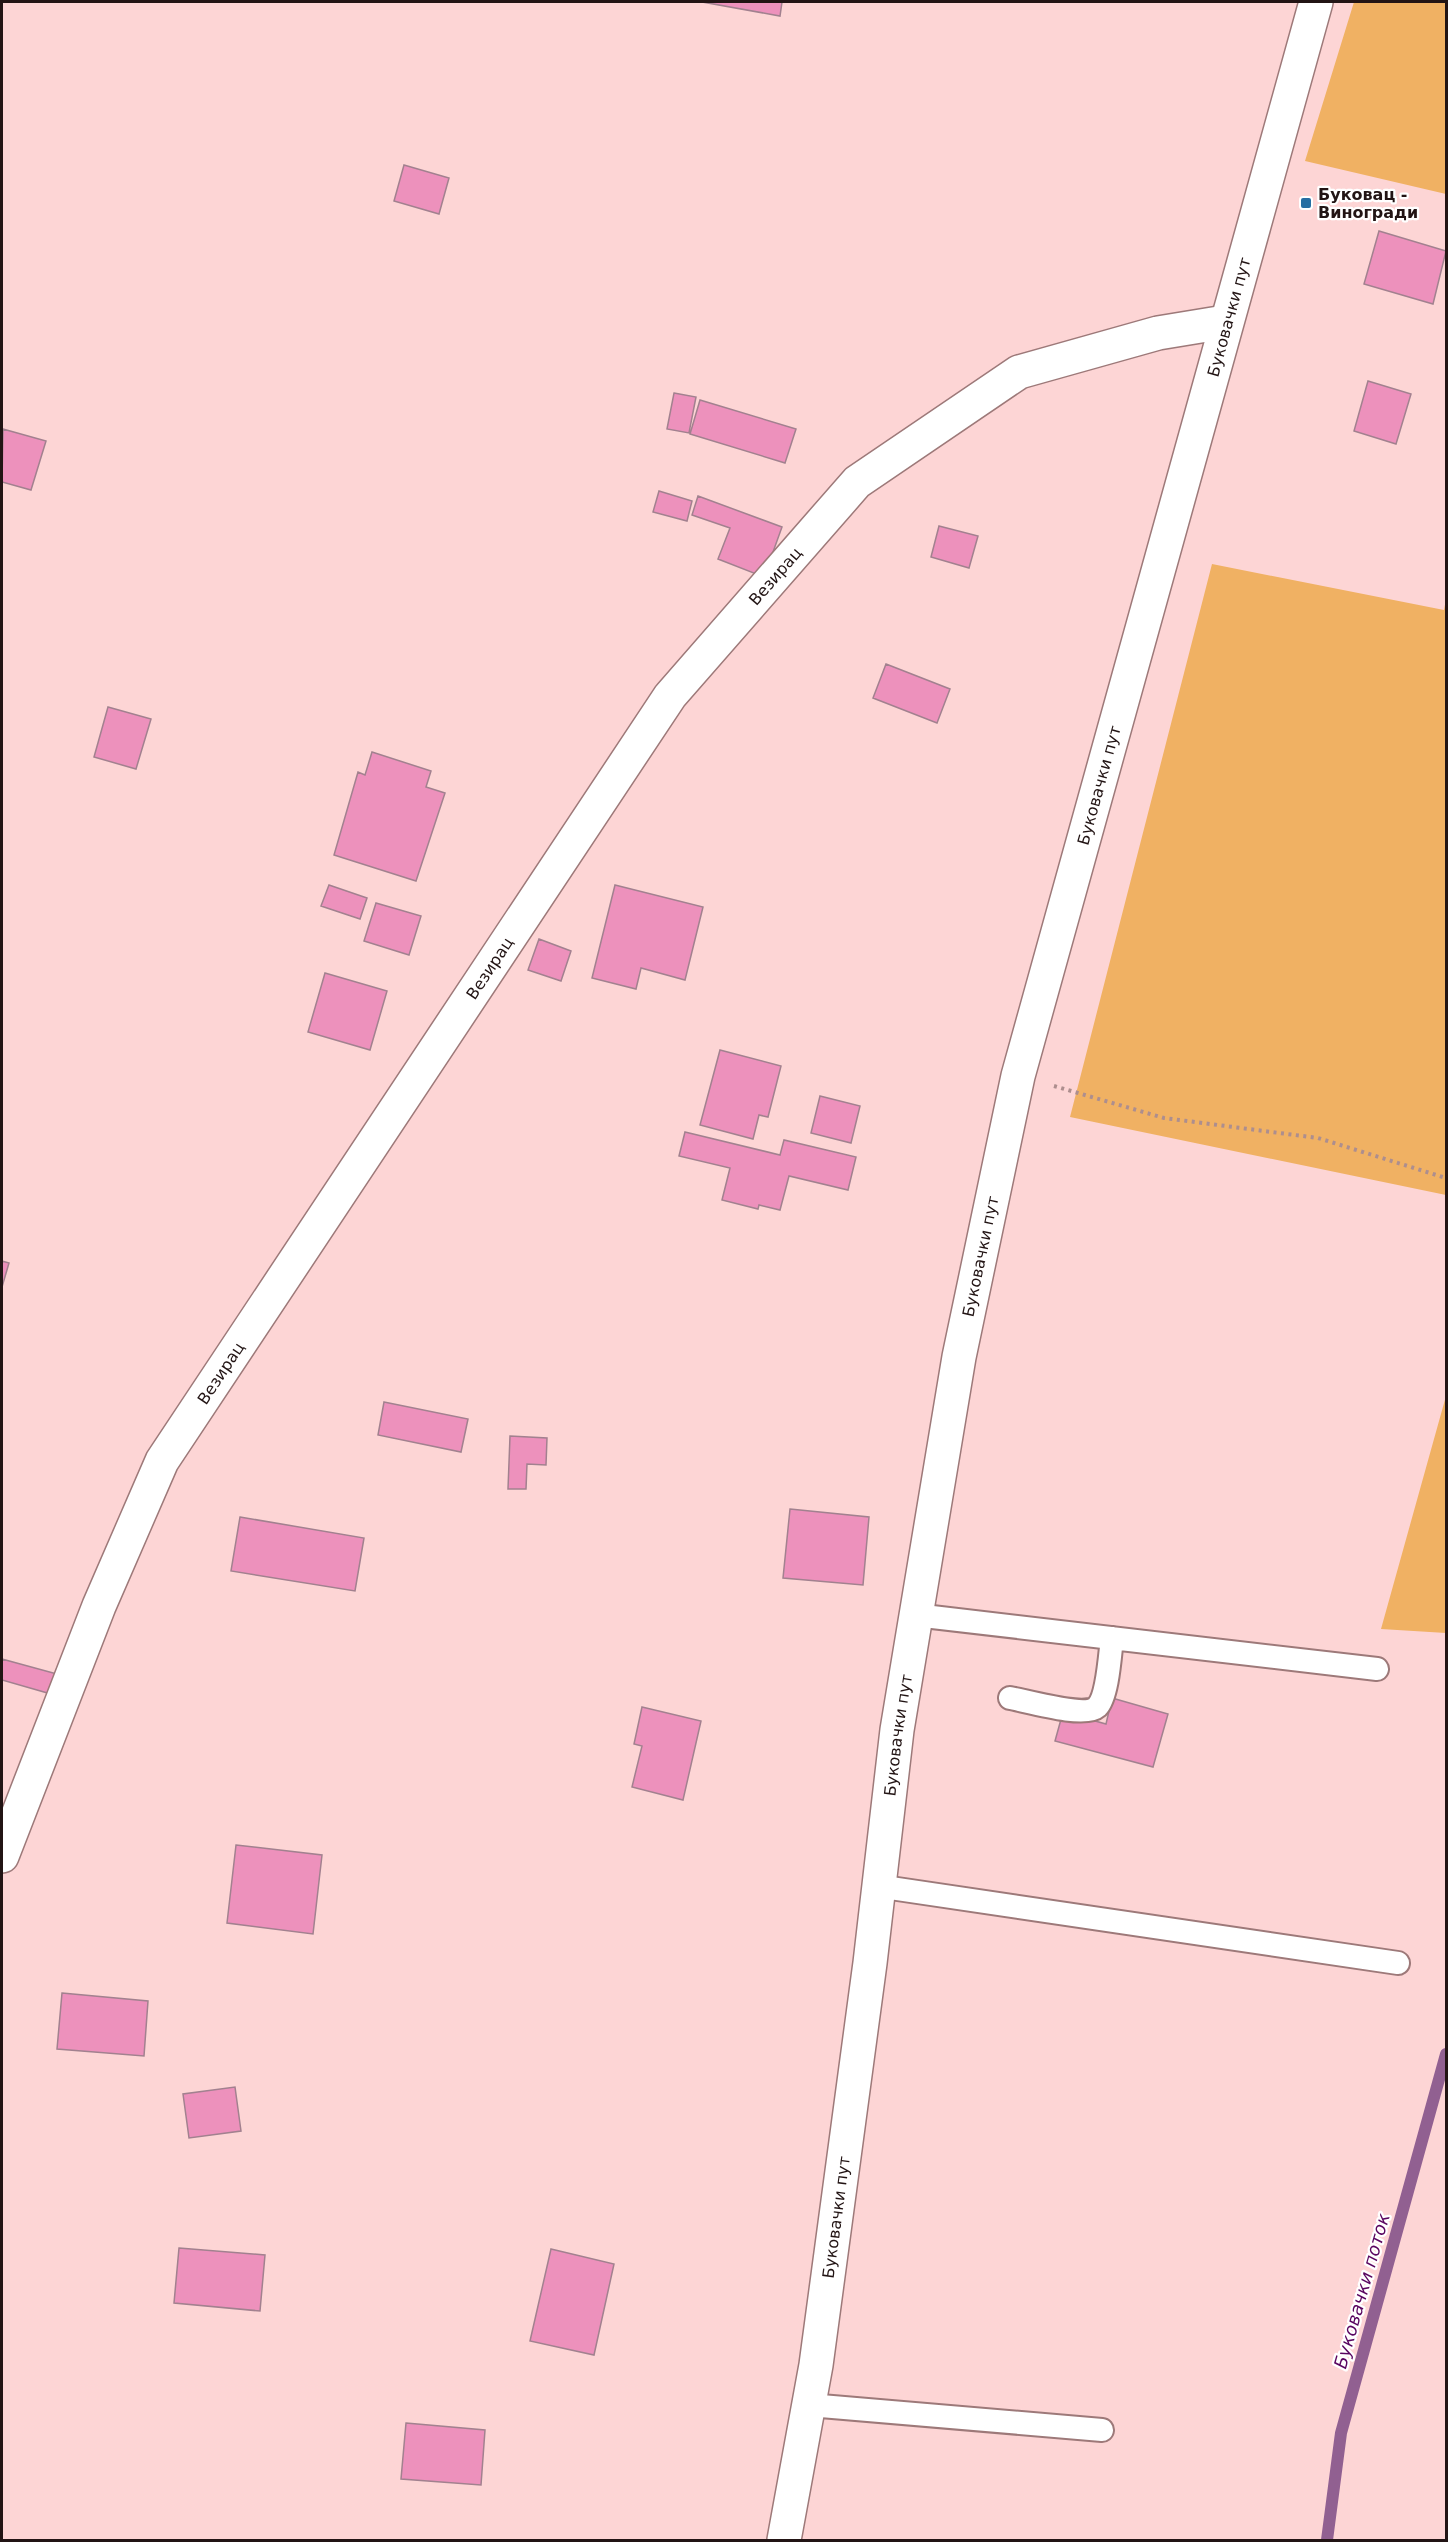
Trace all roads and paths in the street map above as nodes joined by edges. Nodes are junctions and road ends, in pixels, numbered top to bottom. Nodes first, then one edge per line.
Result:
1 (1316, 2) edge
2 (1225, 322) junction
3 (1018, 1076) junction
4 (1446, 1178) edge
5 (915, 1615) junction
6 (1113, 1638) junction
7 (1377, 1669) dead end
8 (1010, 1698) dead end
9 (2, 1856) edge
10 (877, 1886) junction
11 (1398, 1963) dead end
12 (809, 2405) junction
13 (1102, 2430) dead end
14 (783, 2541) edge

1 - 2 street, Буковачки пут
2 - 3 street, Буковачки пут
2 - 9 street, Везирац
3 - 4 path
3 - 5 street, Буковачки пут
5 - 6 lane
5 - 10 street, Буковачки пут
6 - 7 lane
6 - 8 lane
10 - 11 lane
10 - 12 street, Буковачки пут
12 - 13 lane
12 - 14 street, Буковачки пут

